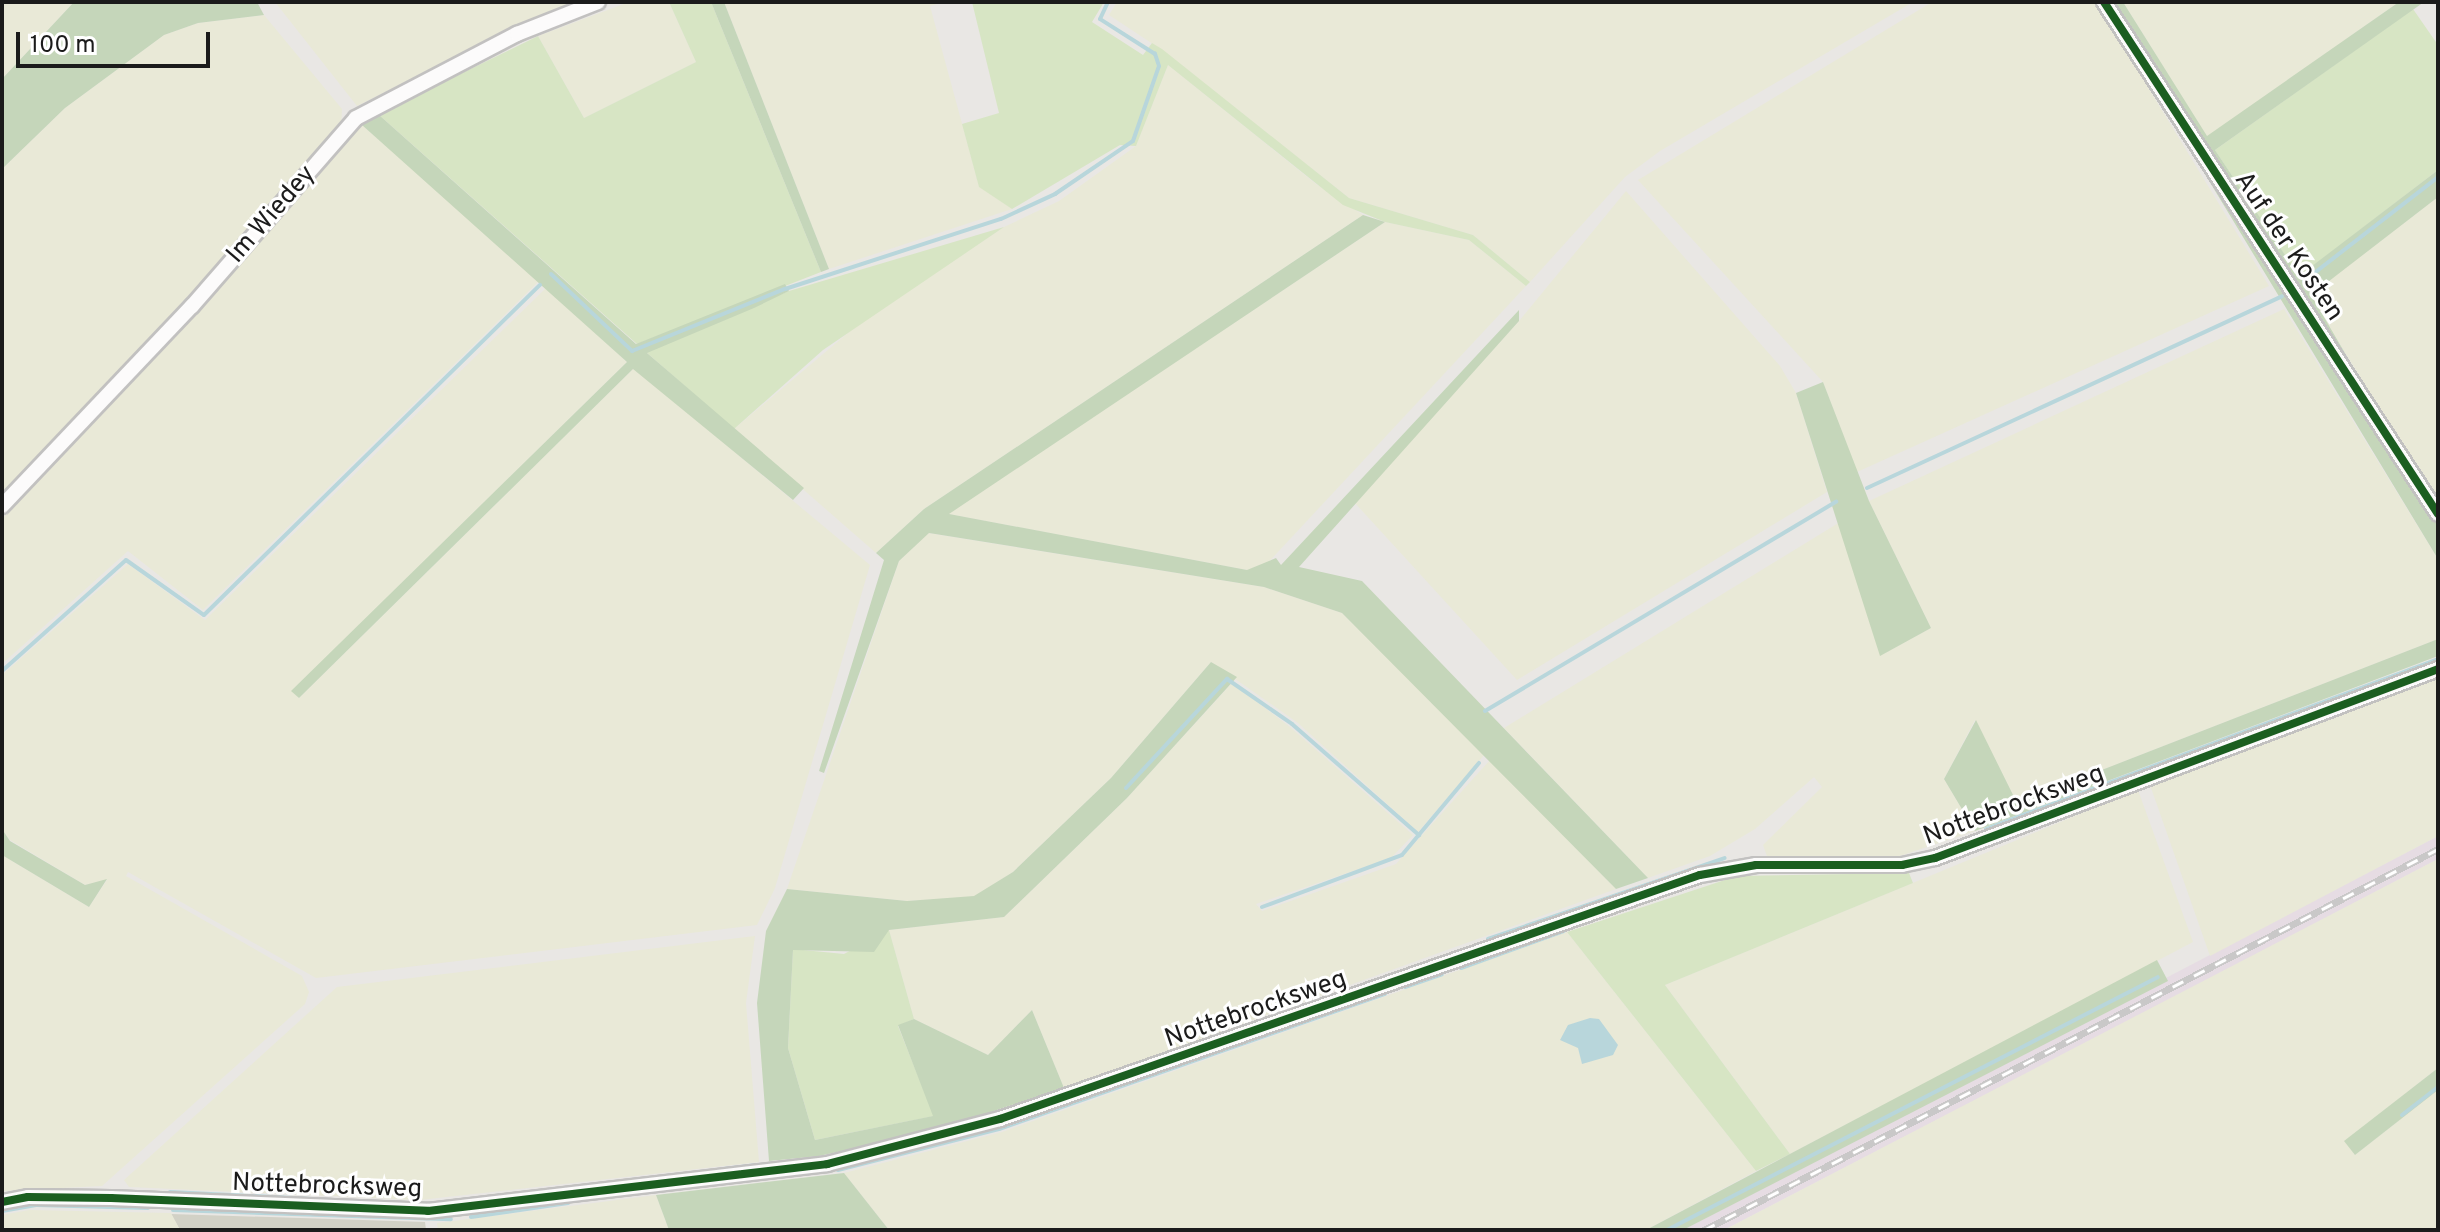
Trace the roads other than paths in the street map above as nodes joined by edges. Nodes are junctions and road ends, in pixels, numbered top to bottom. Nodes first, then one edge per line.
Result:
1 (598, 2) edge
2 (2104, 2) edge
3 (2, 506) edge
4 (2438, 514) edge
5 (2438, 669) edge
6 (2, 1202) edge

1 - 3 street, Im Wiedey
2 - 4 street, Auf der Kosten
5 - 6 street, Nottebrocksweg

